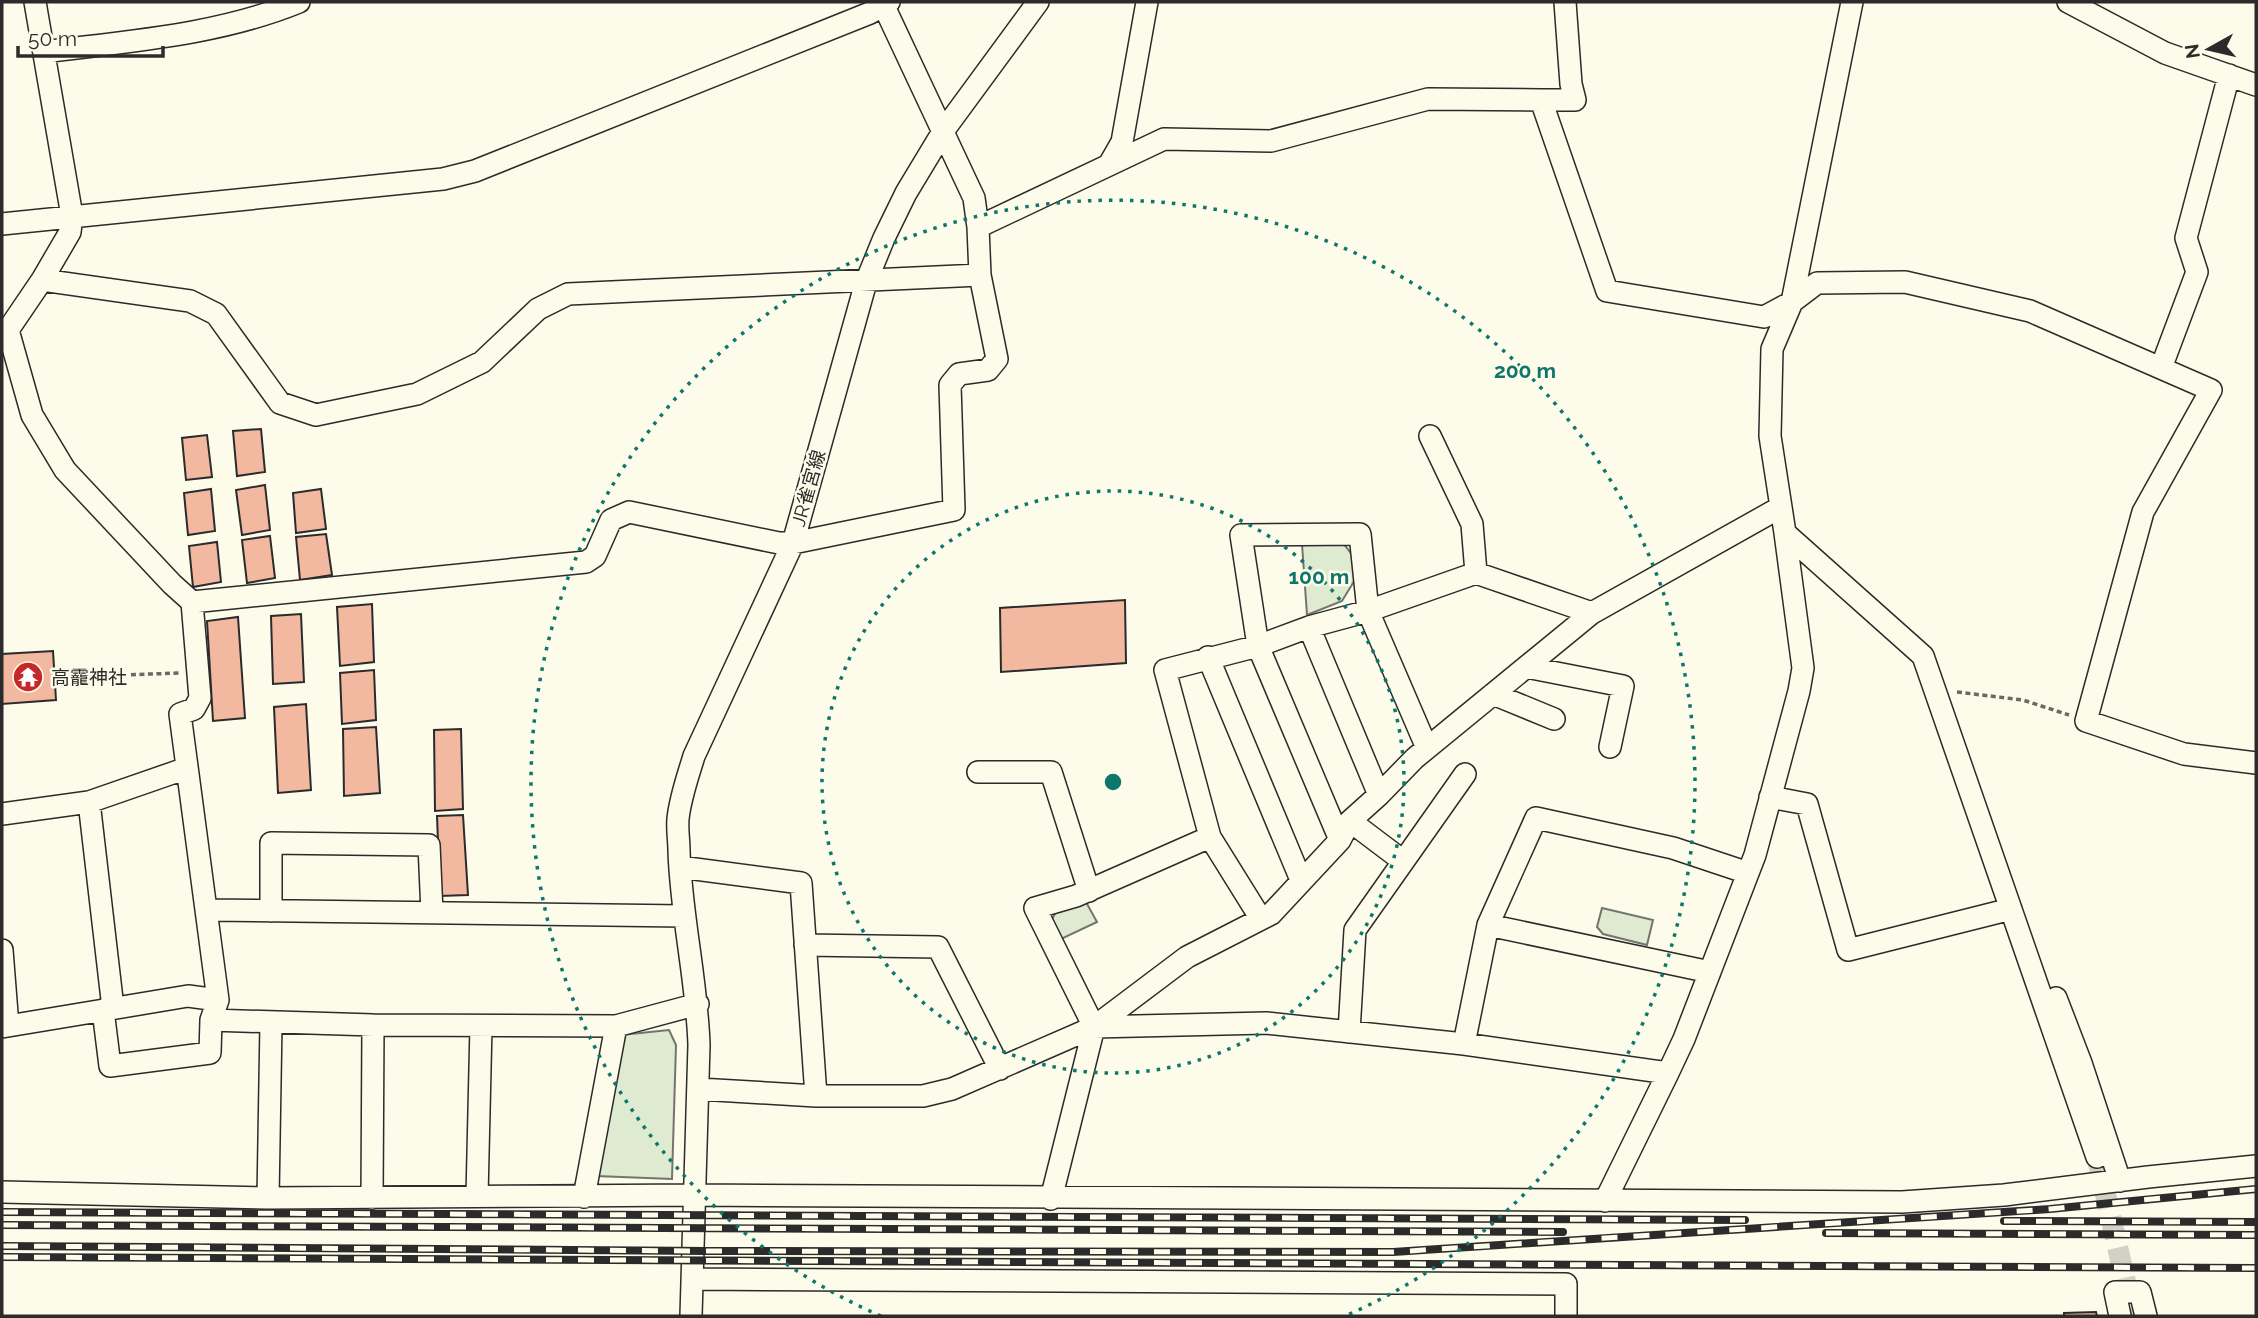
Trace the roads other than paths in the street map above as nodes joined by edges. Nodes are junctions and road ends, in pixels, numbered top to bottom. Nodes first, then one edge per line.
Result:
1 (35, 2) edge
2 (299, 2) edge
3 (1038, 2) edge
4 (1147, 2) edge
5 (1565, 2) edge
6 (1852, 2) edge
7 (2068, 2) edge
8 (885, 3) edge
9 (44, 52) junction
10 (2229, 75) junction
11 (2256, 85) edge
12 (1541, 100) junction
13 (944, 130) junction
14 (1110, 163) junction
15 (72, 216) junction
16 (2, 224) edge
17 (978, 227) junction
18 (980, 275) junction
19 (42, 280) junction
20 (866, 282) junction
21 (1792, 302) junction
22 (5, 333) edge
23 (2161, 368) junction
24 (1430, 436) dead end
25 (1781, 507) junction
26 (1785, 533) junction
27 (793, 543) junction
28 (1476, 573) junction
29 (192, 602) junction
30 (1368, 611) junction
31 (1592, 613) junction
32 (1309, 627) junction
33 (1258, 646) junction
34 (1208, 657) junction
35 (1527, 667) junction
36 (1493, 694) junction
37 (1554, 719) dead end
38 (1610, 747) dead end
39 (1427, 748) junction
40 (2256, 764) edge
41 (187, 768) junction
42 (978, 772) dead end
43 (1465, 774) dead end
44 (1379, 795) junction
45 (1770, 797) junction
46 (89, 802) junction
47 (2, 814) edge
48 (1350, 821) junction
49 (1210, 837) junction
50 (1340, 840) junction
51 (1403, 862) junction
52 (680, 867) junction
53 (1748, 873) junction
54 (1301, 880) junction
55 (1089, 891) junction
56 (2011, 909) junction
57 (208, 910) junction
58 (271, 911) junction
59 (432, 913) junction
60 (684, 916) junction
61 (1261, 919) junction
62 (1488, 925) junction
63 (805, 945) junction
64 (2, 950) edge
65 (2026, 953) junction
66 (1710, 972) junction
67 (218, 1000) junction
68 (698, 1004) junction
69 (108, 1009) junction
70 (211, 1020) junction
71 (271, 1023) junction
72 (373, 1025) junction
73 (481, 1026) junction
74 (616, 1026) junction
75 (5, 1027) edge
76 (1094, 1027) junction
77 (1349, 1032) junction
78 (1464, 1044) junction
79 (1000, 1069) junction
80 (1668, 1073) junction
81 (699, 1089) junction
82 (816, 1096) junction
83 (2096, 1157) tunnel mouth
84 (2256, 1166) edge
85 (2120, 1181) junction
86 (2090, 1184) junction
87 (2, 1192) edge
88 (696, 1195) junction
89 (477, 1196) junction
90 (584, 1197) junction
91 (268, 1198) junction
92 (372, 1198) junction
93 (1051, 1199) junction
94 (1605, 1201) junction
95 (693, 1279) junction
96 (691, 1316) edge
97 (1566, 1316) edge

1 - 9 street
2 - 9 street
3 - 13 street, JR雀宮線
4 - 14 street
5 - 12 street
6 - 21 street
7 - 10 street
8 - 13 street
8 - 15 street
9 - 15 street
10 - 11 street
10 - 23 street
12 - 14 street
12 - 21 street
13 - 17 street
13 - 20 street, JR雀宮線
14 - 17 street
15 - 16 street
15 - 19 street
17 - 18 street
18 - 20 street
18 - 27 street
19 - 20 street
19 - 22 street
20 - 27 street, JR雀宮線
21 - 23 street
21 - 25 street
22 - 29 street
23 - 40 street
24 - 28 street
25 - 26 street
25 - 31 street
26 - 45 street
26 - 56 street
27 - 29 street
27 - 52 street, JR雀宮線
28 - 30 street
28 - 31 street
29 - 41 street
30 - 32 street
30 - 33 street
30 - 39 street
31 - 35 street
32 - 33 street
32 - 44 street
33 - 34 street
33 - 50 street
34 - 49 street
34 - 54 street
35 - 36 street
35 - 38 street
36 - 37 street
36 - 39 street
39 - 44 street
41 - 46 street
41 - 57 street
42 - 55 street
43 - 51 street
44 - 48 street
45 - 53 street
45 - 56 street
46 - 47 street
46 - 69 street
48 - 50 street
48 - 51 street
49 - 55 street
49 - 61 street
50 - 54 street
51 - 77 street
52 - 60 street, JR雀宮線
52 - 63 street
53 - 62 street
53 - 66 street
54 - 61 street
55 - 76 street
56 - 65 street
57 - 58 street
57 - 67 street
58 - 59 street
58 - 59 street
59 - 60 street
60 - 68 street, JR雀宮線
61 - 76 street
62 - 66 street
62 - 78 street
63 - 79 street
63 - 82 street
64 - 75 street
65 - 83 street
65 - 85 street
65 - 86 street
66 - 80 street
67 - 69 street
67 - 70 street
68 - 74 street
68 - 81 street, JR雀宮線
69 - 70 street
69 - 75 street
70 - 71 street
71 - 72 street
71 - 91 street
72 - 73 street
72 - 92 street
73 - 74 street
73 - 89 street
74 - 90 street
76 - 77 street
76 - 79 street
76 - 93 street
77 - 78 street
78 - 80 street
79 - 82 street
80 - 94 street
81 - 82 street
81 - 88 street, JR雀宮線
84 - 85 street
85 - 86 street
86 - 94 street
87 - 91 street
88 - 90 street
88 - 93 street
88 - 95 street, JR雀宮線
89 - 90 street
89 - 92 street
91 - 92 street
93 - 94 street
95 - 96 street, JR雀宮線
95 - 97 street

